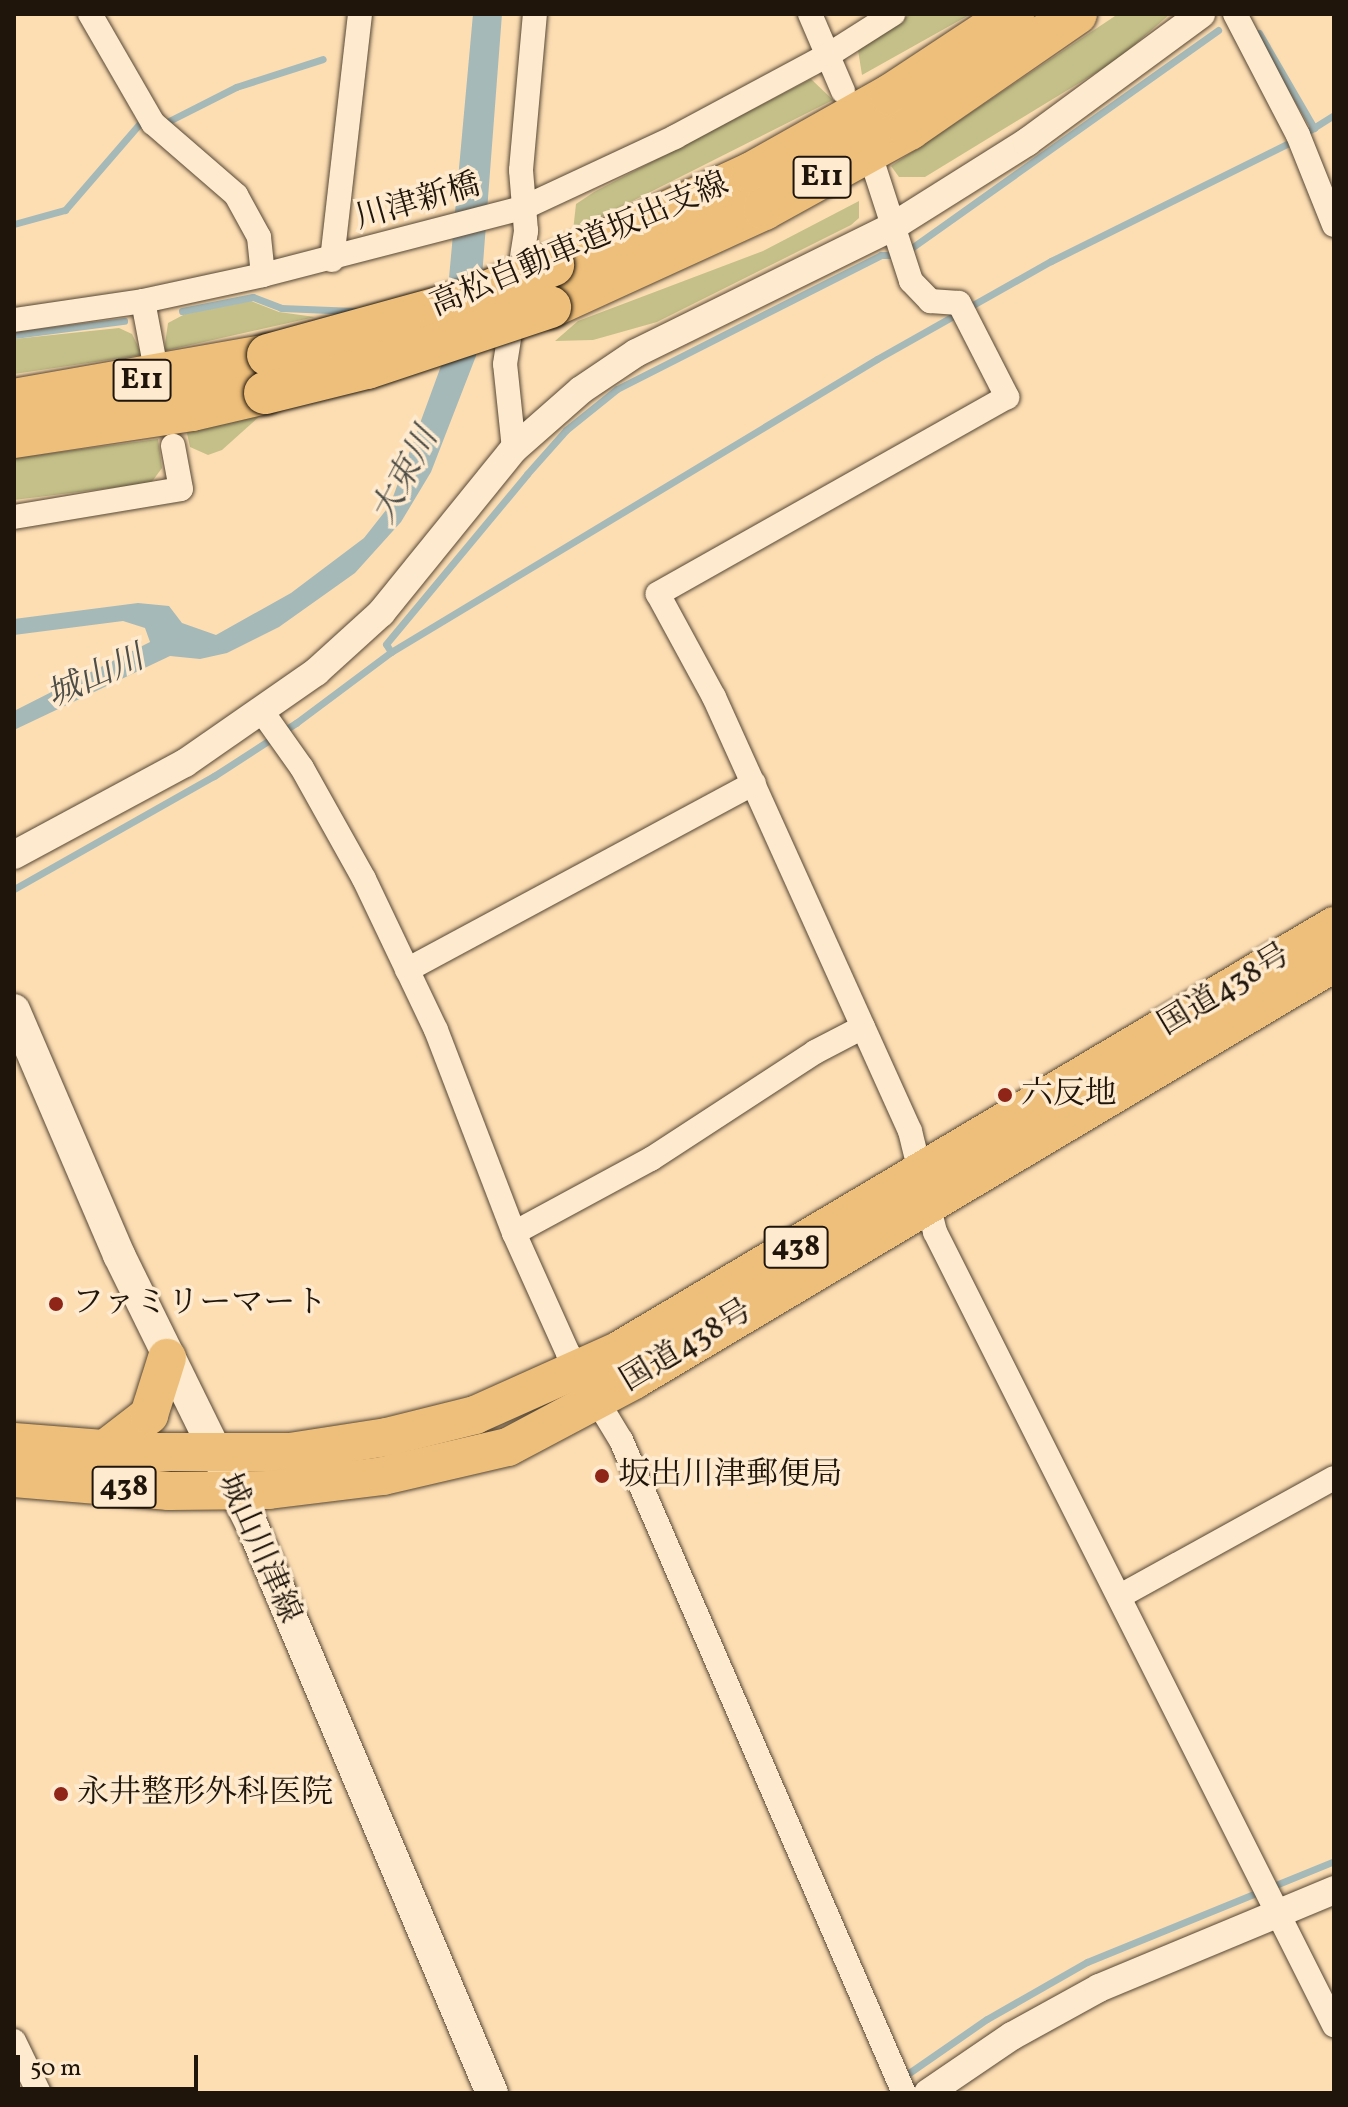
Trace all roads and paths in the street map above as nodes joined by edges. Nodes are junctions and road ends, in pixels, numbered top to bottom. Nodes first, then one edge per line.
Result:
1 (90, 14) edge
2 (360, 14) edge
3 (535, 14) edge
4 (810, 14) edge
5 (893, 14) edge
6 (1014, 14) edge
7 (1076, 14) edge
8 (1201, 14) edge
9 (1235, 14) edge
10 (830, 54) junction
11 (843, 91) dead end
12 (874, 167) dead end
13 (519, 209) junction
14 (1334, 225) edge
15 (892, 227) junction
16 (337, 259) junction
17 (263, 275) junction
18 (143, 301) junction
19 (14, 320) edge
20 (153, 354) dead end
21 (266, 374) junction
22 (14, 400) edge
23 (14, 437) edge
24 (173, 446) dead end
25 (514, 449) junction
26 (14, 517) edge
27 (274, 728) junction
28 (754, 783) junction
29 (14, 855) edge
30 (1334, 926) edge
31 (1334, 963) edge
32 (407, 970) junction
33 (14, 1010) edge
34 (863, 1027) junction
35 (925, 1188) junction
36 (514, 1233) junction
37 (167, 1358) junction
38 (588, 1386) junction
39 (14, 1442) edge
40 (105, 1449) junction
41 (215, 1454) junction
42 (14, 1478) edge
43 (1334, 1478) edge
44 (234, 1491) junction
45 (1122, 1595) junction
46 (1334, 1890) edge
47 (1269, 1896) junction
48 (1334, 2025) edge
49 (14, 2041) edge
50 (39, 2093) edge
51 (492, 2093) edge
52 (904, 2093) edge
53 (928, 2093) edge

1 - 17 street
2 - 16 street
3 - 13 street
4 - 10 street
5 - 10 street, 川津新橋
6 - 21 highway, 高松自動車道坂出支線 / E11, bridge
7 - 21 highway, 高松自動車道坂出支線 / E11, bridge
8 - 15 street
9 - 14 street
10 - 11 street
10 - 13 street, 川津新橋
12 - 15 street
13 - 16 street, 川津新橋
13 - 25 street
15 - 25 street
15 - 28 street
16 - 17 street, 川津新橋
17 - 18 street, 川津新橋
18 - 19 street, 川津新橋
18 - 20 street
21 - 22 highway, 高松自動車道坂出支線 / E11
21 - 23 highway, 高松自動車道坂出支線 / E11
24 - 26 street
25 - 27 street
27 - 29 street
27 - 32 street
28 - 32 street
28 - 34 street
30 - 35 highway, 国道438号 / 438
31 - 35 highway, 国道438号 / 438
32 - 36 street
33 - 37 main road, 城山川津線
34 - 35 street
34 - 36 street
35 - 38 highway, 国道438号 / 438
35 - 45 street
36 - 38 street
37 - 40 highway
37 - 41 main road, 城山川津線
38 - 41 highway, 国道438号 / 438
38 - 44 highway, 国道438号 / 438
38 - 52 street
39 - 40 highway, 国道438号 / 438
40 - 41 highway, 国道438号 / 438
41 - 44 main road, 城山川津線
42 - 44 highway, 国道438号 / 438
43 - 45 street
44 - 51 main road, 城山川津線
45 - 47 street
46 - 47 street
47 - 48 street
47 - 53 street
49 - 50 street

